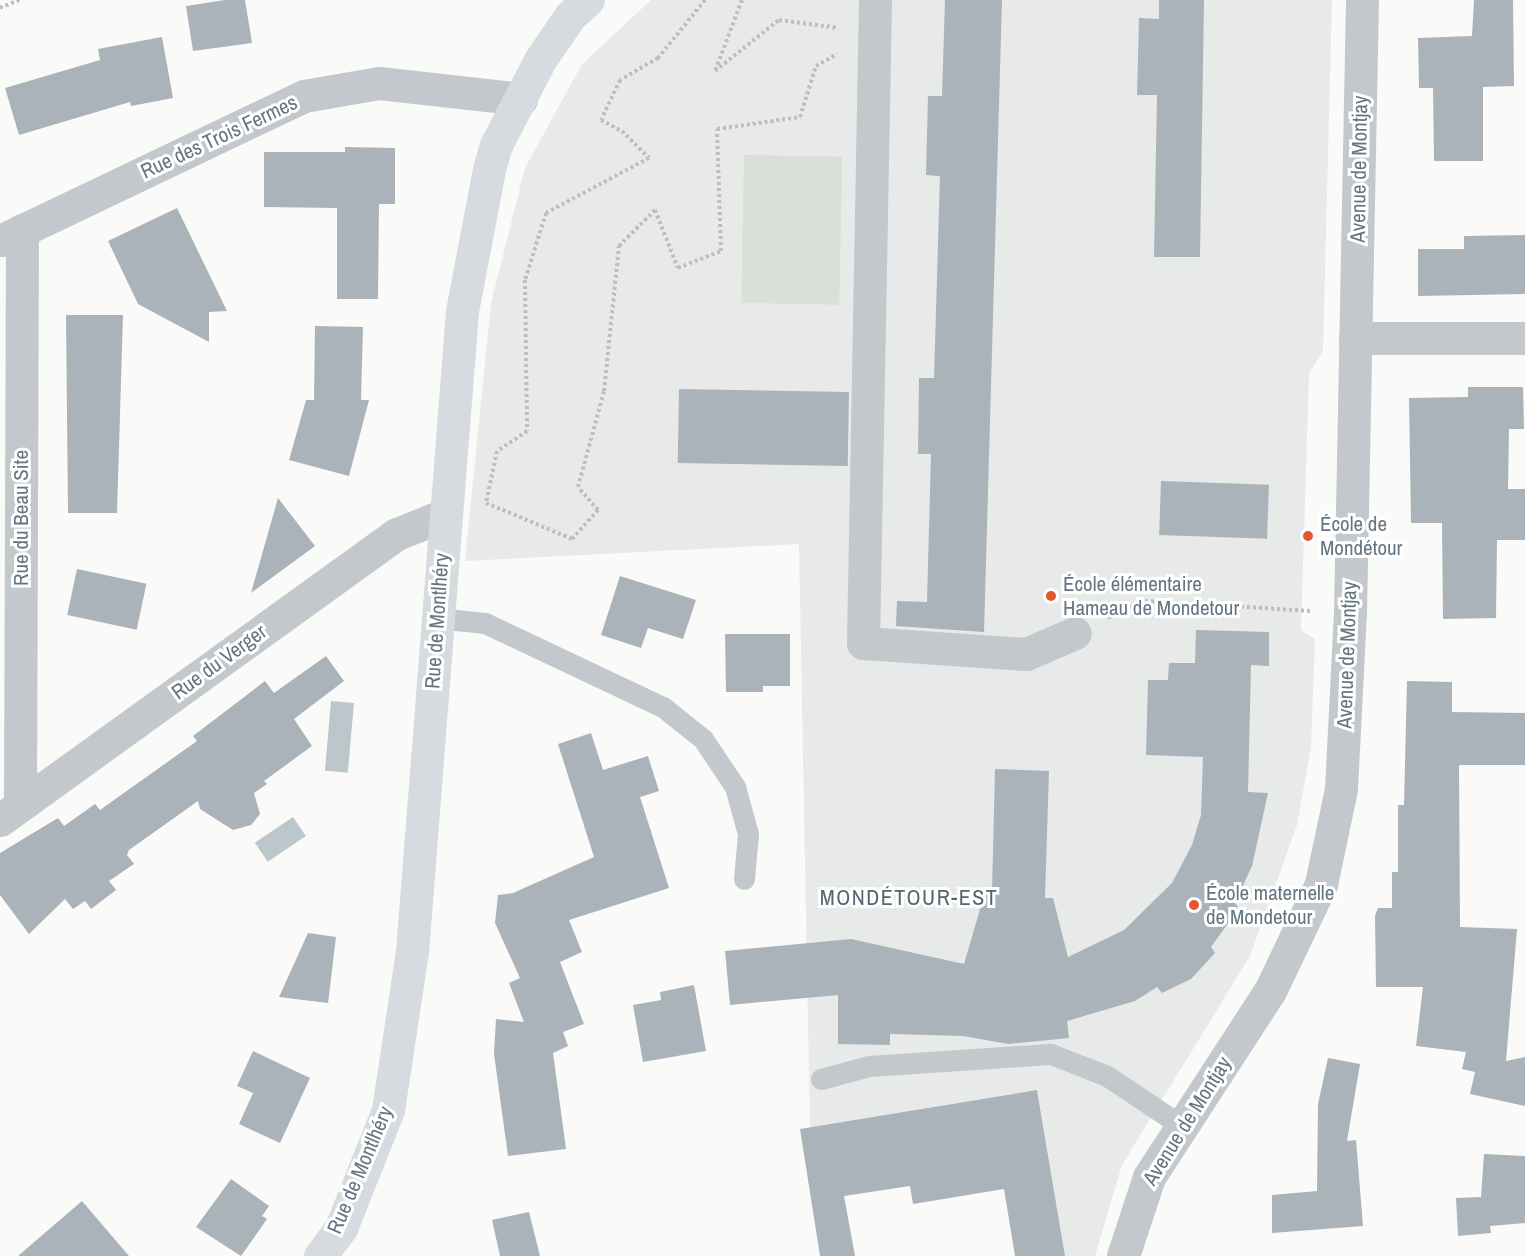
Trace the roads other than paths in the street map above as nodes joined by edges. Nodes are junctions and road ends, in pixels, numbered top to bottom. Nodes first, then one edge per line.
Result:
1 (588, 0) edge
2 (875, 0) edge
3 (1362, 0) edge
4 (521, 99) junction
5 (11, 235) edge
6 (1355, 338) junction
7 (1525, 338) edge
8 (444, 515) junction
9 (437, 618) junction
10 (1074, 633) road end
11 (10, 813) edge
12 (744, 879) dead end
13 (821, 1079) dead end
14 (1182, 1126) junction
15 (320, 1256) edge
16 (1123, 1256) edge

1 - 4 main road, Rue de Montlhéry
2 - 10 street
3 - 6 street, Avenue de Montjay
4 - 5 street, Rue des Trois Fermes
4 - 8 main road, Rue de Montlhéry
5 - 11 street, Rue du Beau Site
6 - 7 street
6 - 14 street, Avenue de Montjay
8 - 9 main road, Rue de Montlhéry
8 - 11 street, Rue du Verger
9 - 12 lane
9 - 15 main road, Rue de Montlhéry
13 - 14 lane
14 - 16 street, Avenue de Montjay

